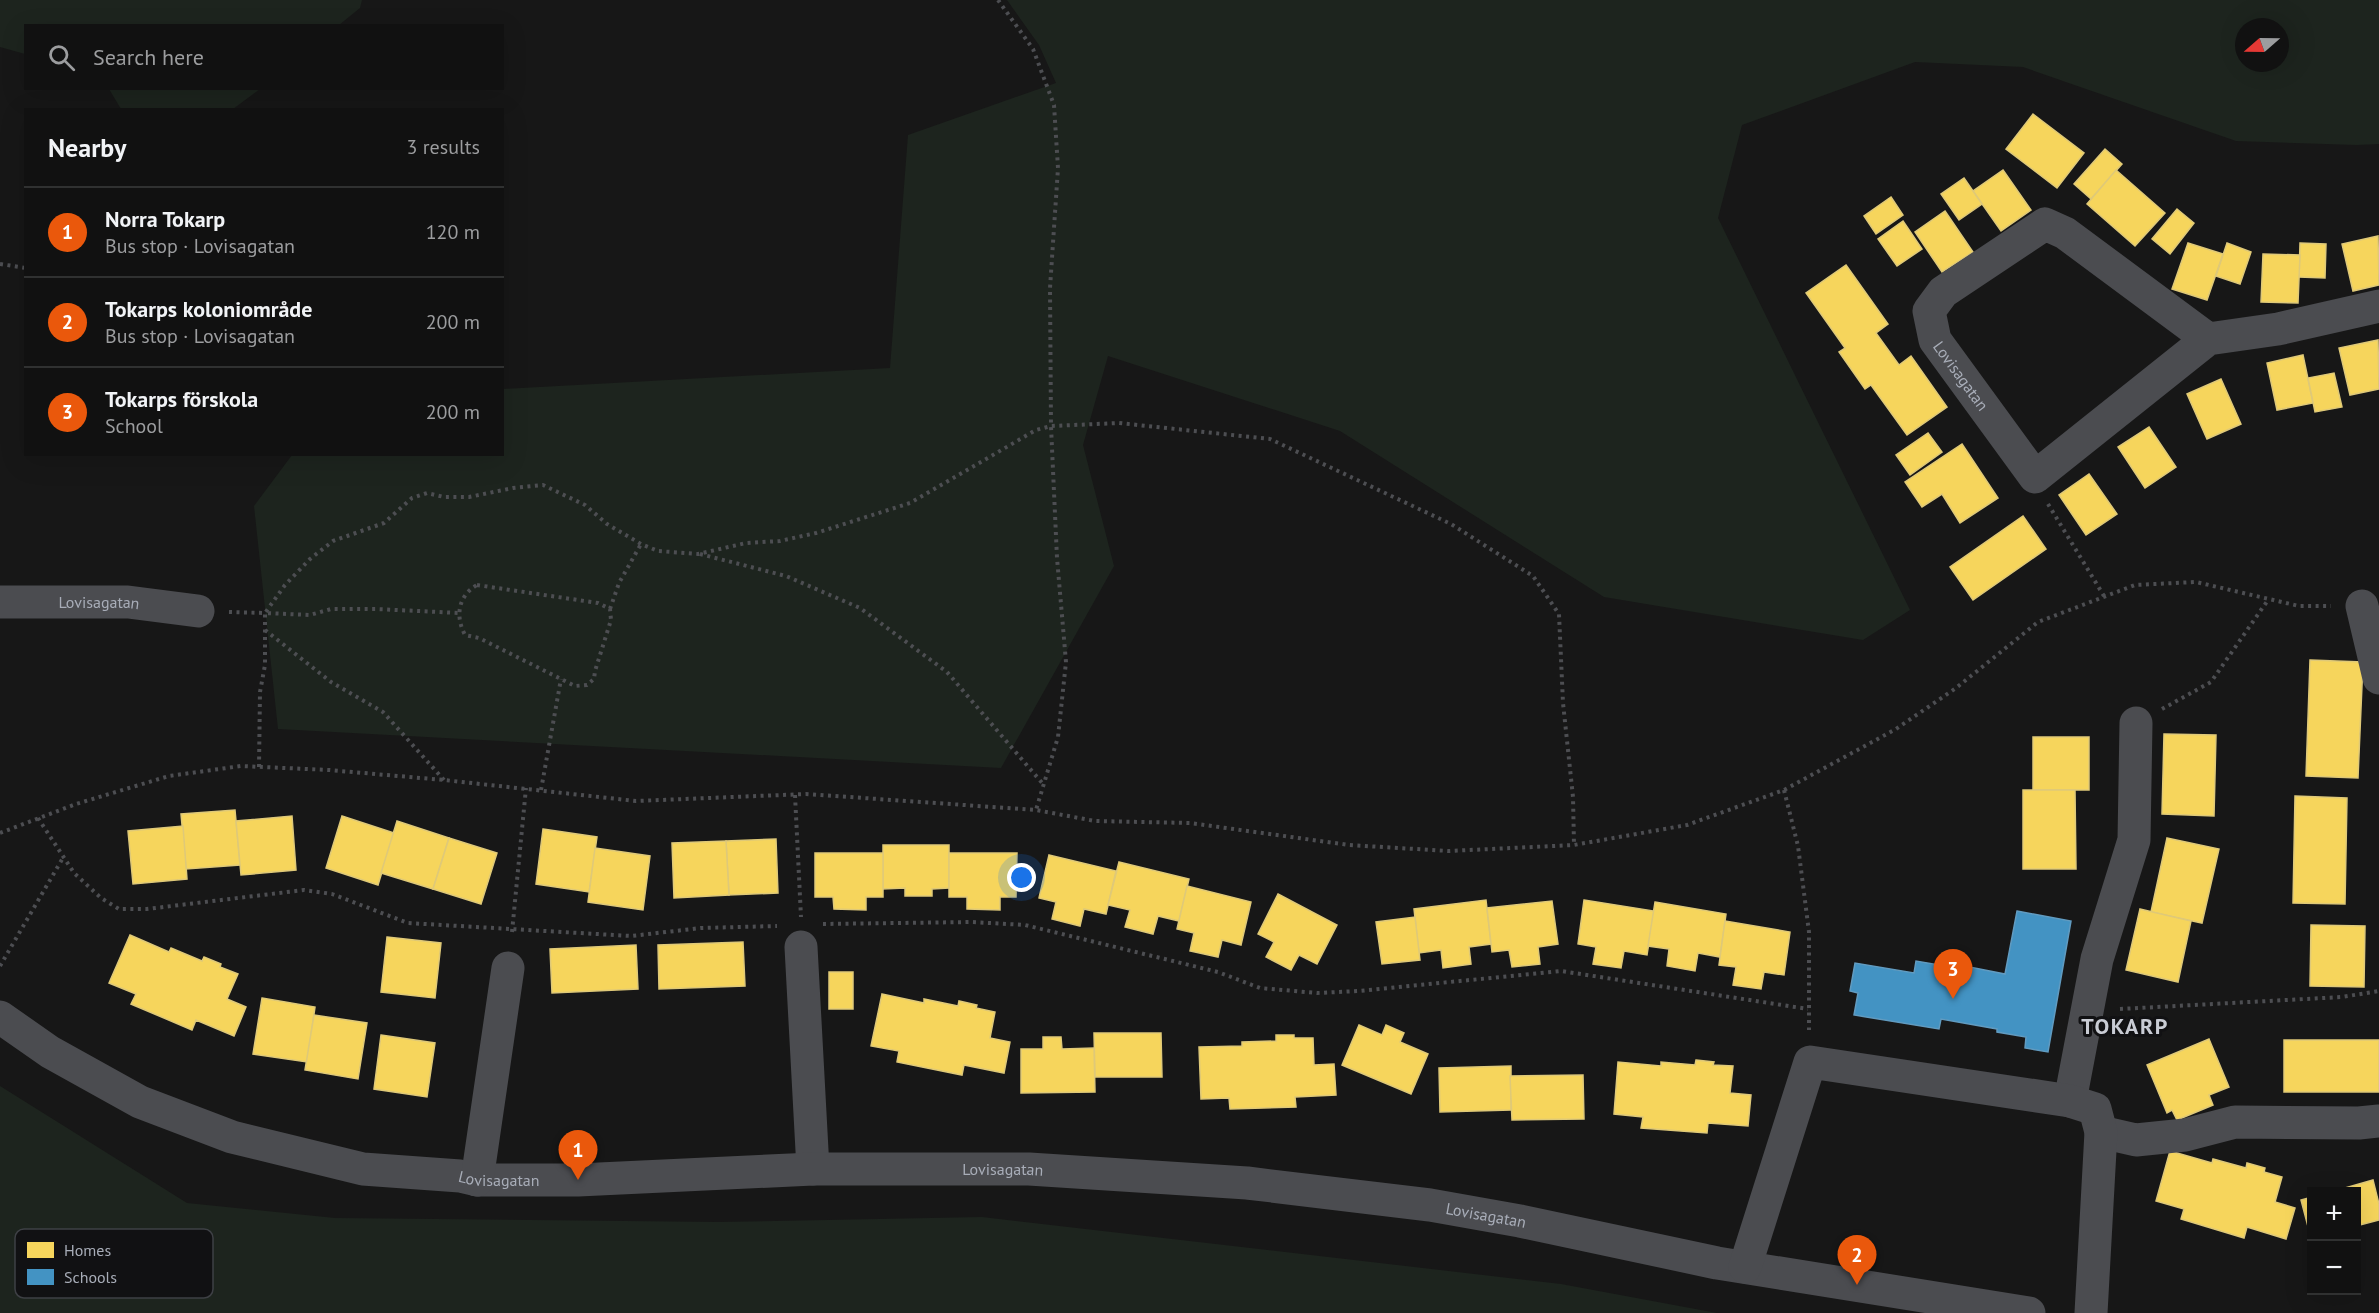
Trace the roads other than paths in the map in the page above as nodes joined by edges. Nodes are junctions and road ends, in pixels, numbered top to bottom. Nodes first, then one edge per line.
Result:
1 (2379, 306) edge
2 (2208, 339) junction
3 (0, 602) edge
4 (2362, 606) road end
5 (198, 611) road end
6 (2379, 678) edge
7 (2136, 723) road end
8 (801, 936) road end
9 (508, 968) road end
10 (0, 1017) edge
11 (2070, 1101) junction
12 (2379, 1121) edge
13 (2101, 1132) junction
14 (813, 1169) junction
15 (477, 1180) junction
16 (1745, 1267) junction
17 (2029, 1313) edge
18 (2091, 1313) edge

1 - 2 street
2 - 2 street, Lovisagatan
3 - 5 street, Lovisagatan
4 - 6 street
7 - 11 street
8 - 14 street
9 - 15 street
10 - 15 street, Lovisagatan
11 - 13 street
11 - 16 street
12 - 13 street
13 - 18 street
14 - 15 street, Lovisagatan
14 - 16 street, Lovisagatan
16 - 17 street, Lovisagatan

